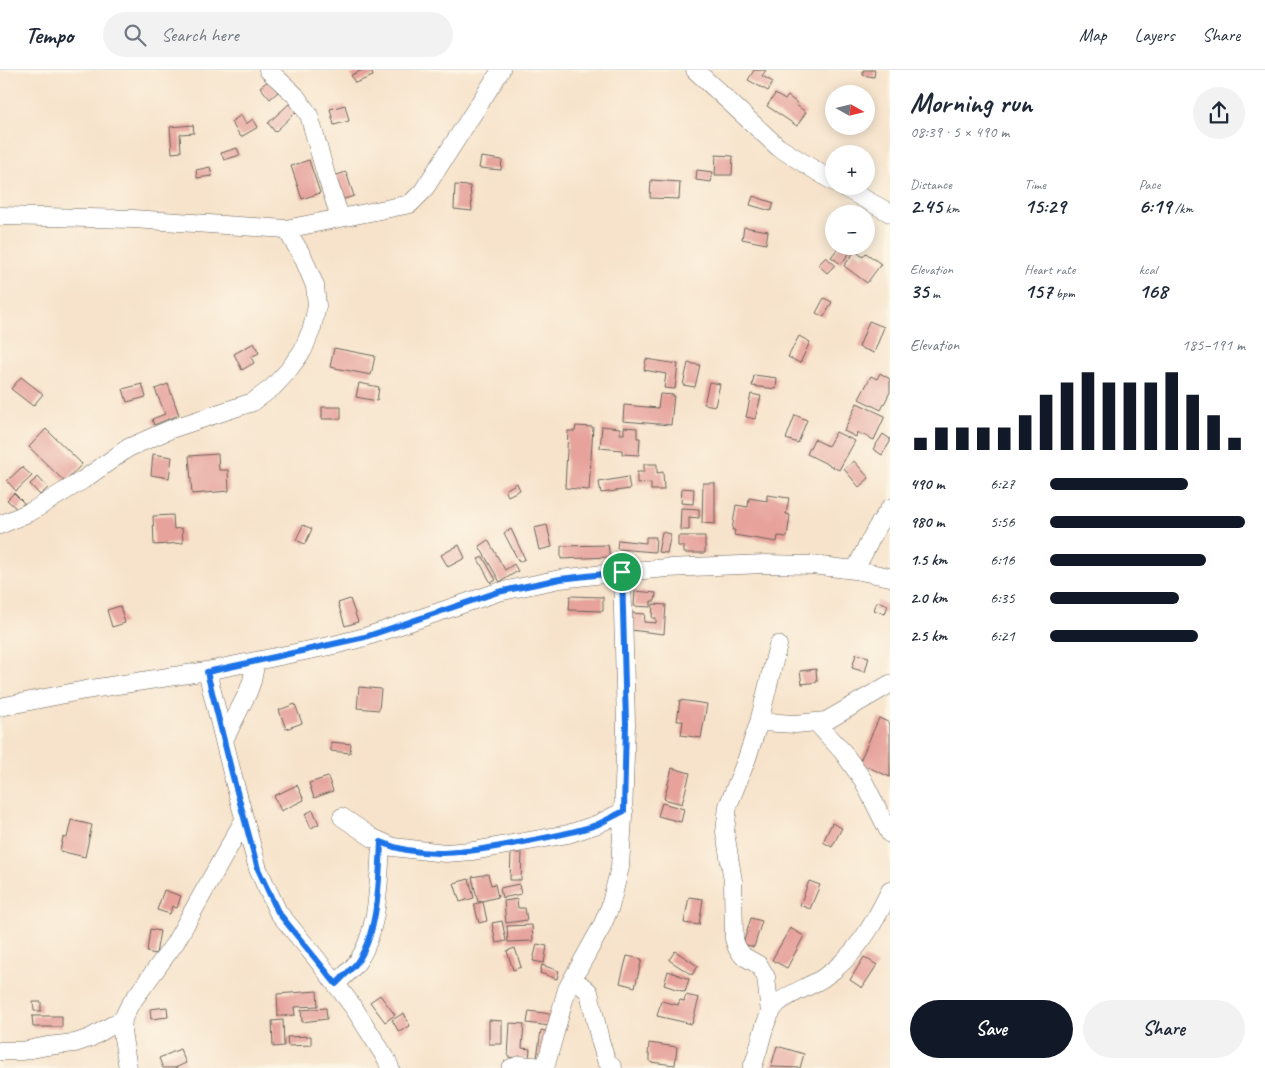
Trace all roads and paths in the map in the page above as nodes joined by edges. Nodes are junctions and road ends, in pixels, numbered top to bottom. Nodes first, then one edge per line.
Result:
1 (268, 70) edge
2 (501, 70) edge
3 (695, 70) edge
4 (825, 176) edge
5 (857, 195) edge
6 (890, 213) edge
7 (0, 216) edge
8 (340, 217) junction
9 (286, 229) junction
10 (890, 508) edge
11 (0, 525) edge
12 (855, 570) junction
13 (622, 572) junction
14 (890, 577) edge
15 (778, 646) dead end
16 (256, 661) junction
17 (207, 672) junction
18 (890, 684) edge
19 (0, 707) edge
20 (759, 722) junction
21 (816, 722) junction
22 (224, 740) junction
23 (624, 811) junction
24 (342, 817) dead end
25 (244, 820) junction
26 (888, 823) edge
27 (381, 842) junction
28 (890, 891) edge
29 (573, 978) junction
30 (336, 984) junction
31 (770, 1013) junction
32 (123, 1020) junction
33 (0, 1051) edge
34 (545, 1067) edge
35 (128, 1068) edge
36 (390, 1068) edge
37 (511, 1068) edge
38 (613, 1068) edge
39 (752, 1068) edge

1 - 8 street
2 - 8 street
3 - 4 street
5 - 6 street
7 - 9 street
8 - 9 street
9 - 11 street
10 - 12 street
12 - 13 street
12 - 14 street
13 - 16 street
13 - 23 street
15 - 20 street
16 - 17 street
16 - 22 street
17 - 19 street
17 - 22 street
18 - 21 street
20 - 21 street
20 - 31 street
21 - 26 street
22 - 25 street
23 - 27 street
23 - 29 street
24 - 27 street
25 - 30 street
25 - 32 street
27 - 30 street
28 - 31 street
29 - 34 street
29 - 38 street
30 - 36 street
31 - 39 street
32 - 33 street
32 - 35 street
34 - 37 street

